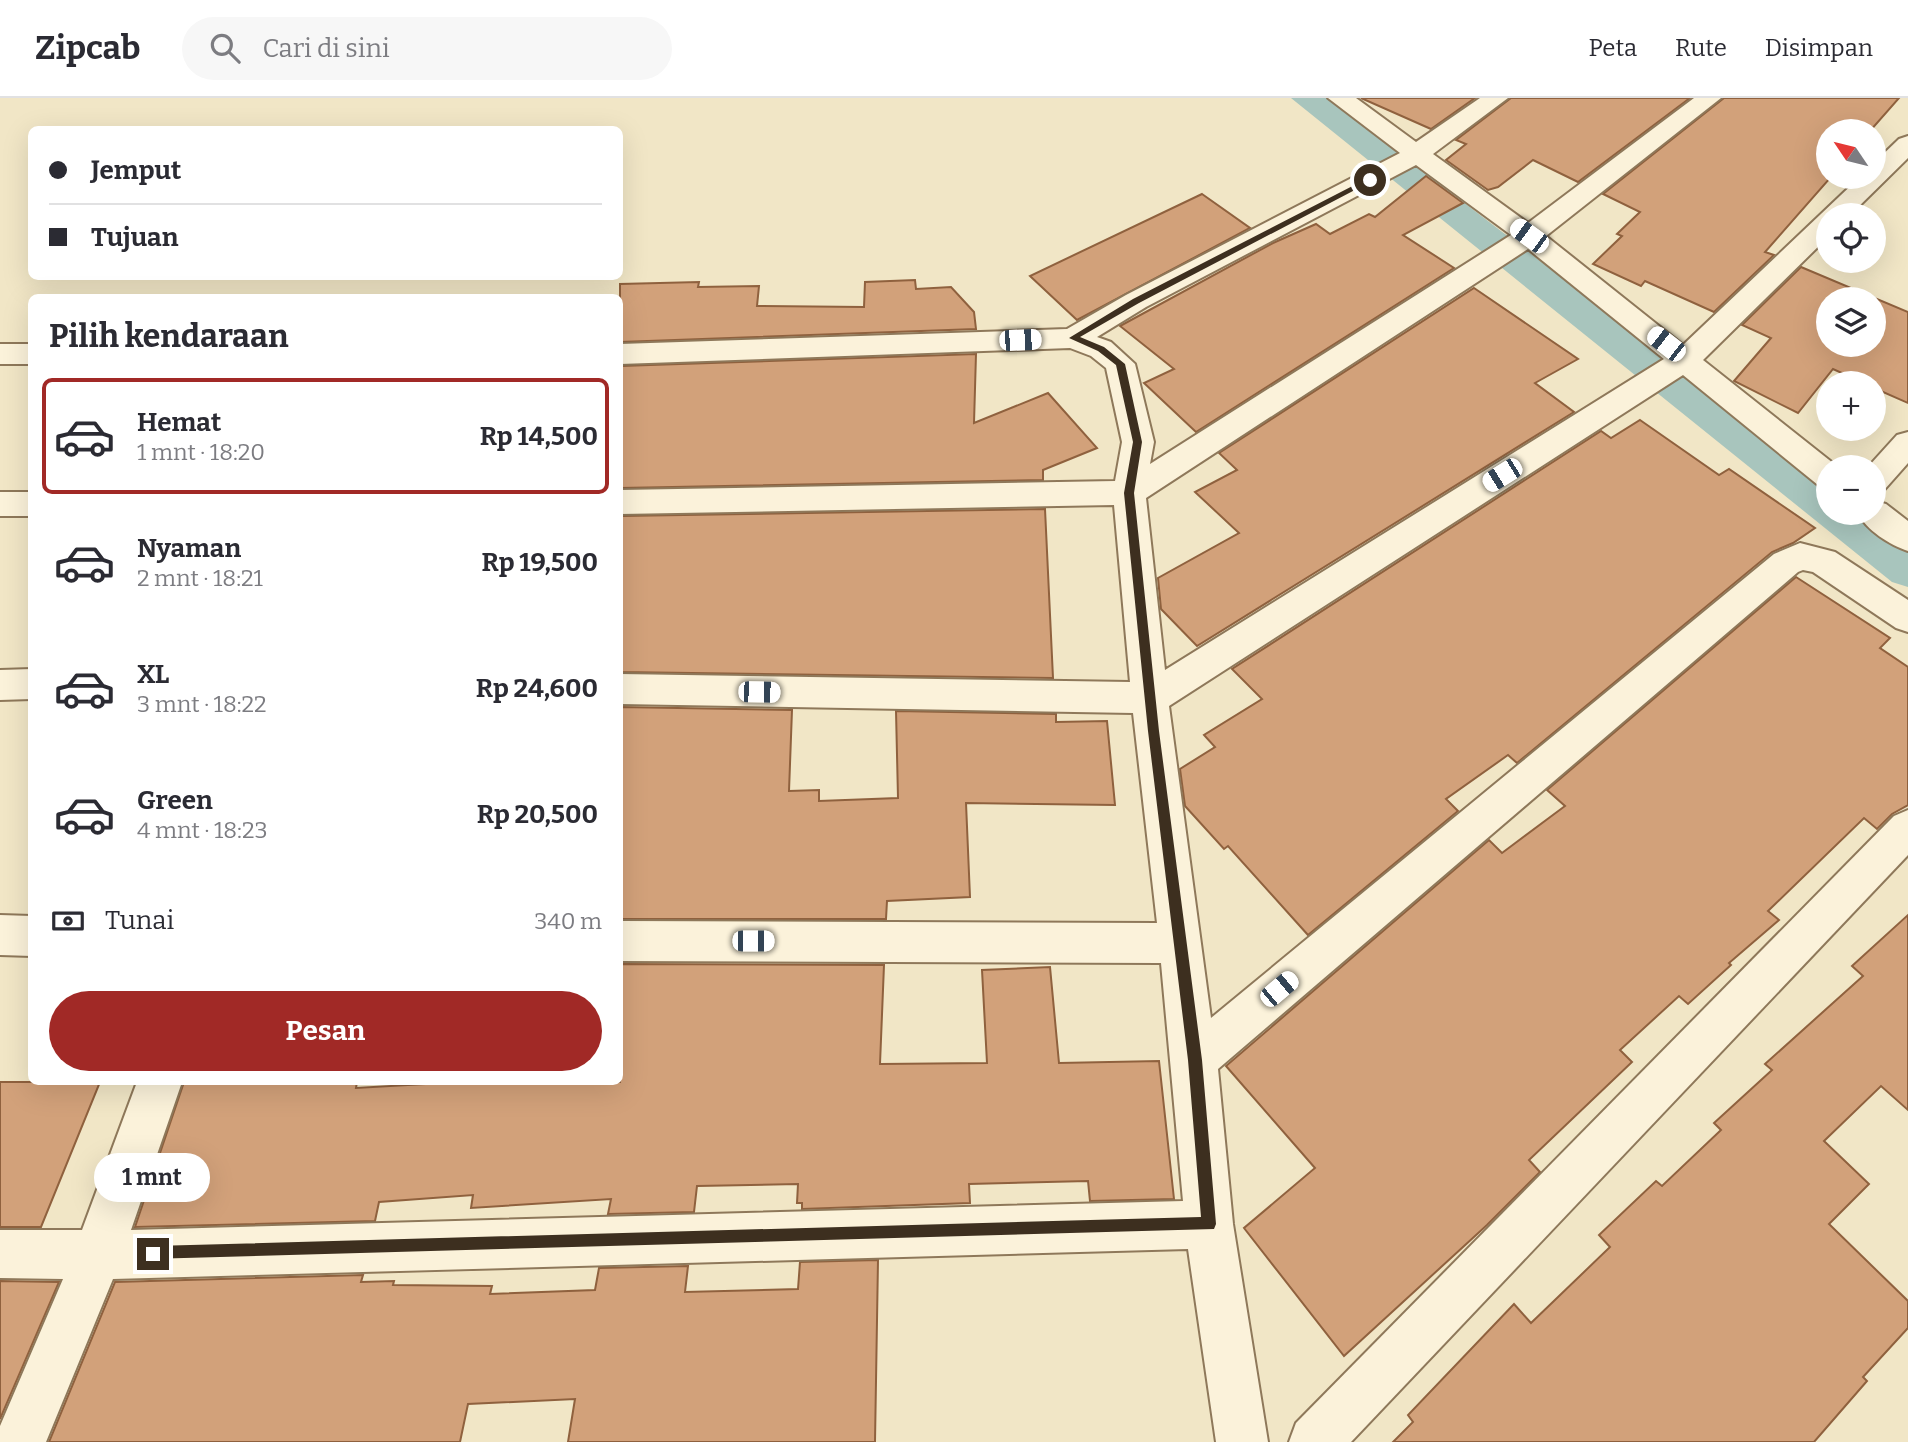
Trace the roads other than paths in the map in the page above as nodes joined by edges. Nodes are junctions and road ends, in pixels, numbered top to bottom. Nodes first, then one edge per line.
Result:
1 (1340, 98) edge
2 (1496, 98) edge
3 (1709, 98) edge
4 (1908, 144) edge
5 (1396, 165) junction
6 (1847, 203) edge
7 (1816, 234) edge
8 (1528, 237) junction
9 (1073, 338) junction
10 (0, 354) edge
11 (28, 354) edge
12 (623, 354) edge
13 (1685, 360) junction
14 (1908, 443) edge
15 (1816, 466) edge
16 (1886, 468) edge
17 (1129, 493) junction
18 (623, 502) edge
19 (0, 504) edge
20 (28, 504) edge
21 (1886, 522) edge
22 (1908, 538) edge
23 (1903, 600) edge
24 (28, 684) edge
25 (0, 685) edge
26 (623, 689) edge
27 (1151, 698) junction
28 (1908, 828) edge
29 (0, 935) edge
30 (28, 936) edge
31 (623, 941) edge
32 (1180, 943) junction
33 (1195, 1060) junction
34 (158, 1085) edge
35 (1209, 1224) junction
36 (0, 1254) edge
37 (98, 1255) junction
38 (20, 1442) edge
39 (1242, 1442) edge
40 (1315, 1442) edge

1 - 5 street
2 - 5 street
3 - 8 street
4 - 6 street
5 - 8 street
5 - 9 street
7 - 13 street
8 - 13 street
8 - 17 street
9 - 12 street
9 - 17 street
10 - 11 street
13 - 15 street
13 - 27 street
14 - 16 street
17 - 18 street
17 - 27 street
19 - 20 street
21 - 22 street
23 - 33 street
24 - 25 street
26 - 27 street
27 - 32 street
28 - 40 street
29 - 30 street
31 - 32 street
32 - 33 street
33 - 35 street
34 - 37 street
35 - 37 street
35 - 39 street
36 - 37 street
37 - 38 street

